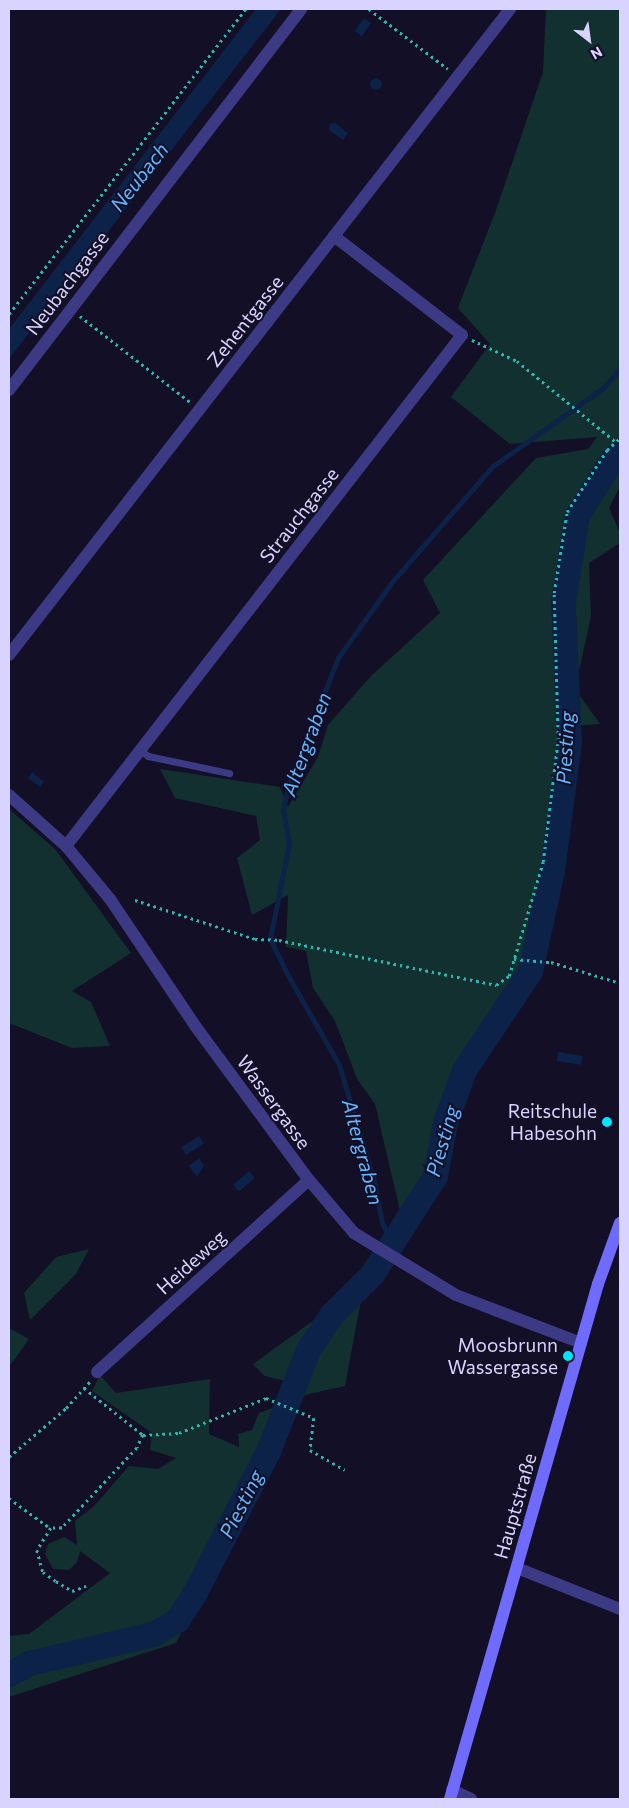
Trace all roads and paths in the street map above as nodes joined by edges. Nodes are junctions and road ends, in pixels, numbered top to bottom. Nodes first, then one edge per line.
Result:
1 (246, 9) edge
2 (301, 9) edge
3 (369, 9) edge
4 (510, 9) edge
5 (458, 76) junction
6 (334, 236) junction
7 (71, 308) junction
8 (9, 314) edge
9 (462, 335) junction
10 (9, 390) edge
11 (200, 410) junction
12 (620, 438) edge
13 (616, 442) junction
14 (9, 655) edge
15 (140, 750) junction
16 (229, 773) dead end
17 (9, 795) edge
18 (66, 846) junction
19 (135, 900) dead end
20 (514, 959) junction
21 (620, 983) edge
22 (309, 1180) junction
23 (620, 1223) edge
24 (581, 1343) junction
25 (97, 1372) joint
26 (84, 1388) junction
27 (143, 1435) junction
28 (9, 1457) edge
29 (345, 1470) dead end
30 (9, 1498) edge
31 (50, 1528) junction
32 (517, 1568) junction
33 (86, 1586) dead end
34 (620, 1609) edge
35 (451, 1795) edge
36 (471, 1799) edge

1 - 8 path
2 - 7 street, Neubachgasse
3 - 5 path
4 - 5 street, Zehentgasse
5 - 6 street, Zehentgasse
6 - 9 street
6 - 11 street, Zehentgasse
7 - 10 street, Neubachgasse
7 - 11 path
9 - 13 path
9 - 15 street, Strauchgasse
11 - 14 street, Zehentgasse
12 - 13 path
13 - 20 path
15 - 16 lane
15 - 18 street, Strauchgasse
17 - 18 street, Wassergasse
18 - 22 street, Wassergasse
19 - 20 path
20 - 21 path
22 - 24 street, Wassergasse
22 - 25 street, Heideweg
23 - 24 main road, Hauptstraße
24 - 32 main road, Hauptstraße
25 - 26 path
26 - 27 path
26 - 28 path
27 - 29 path
27 - 31 path
30 - 31 path
31 - 33 path
32 - 34 street
32 - 35 main road, Hauptstraße
35 - 36 street

